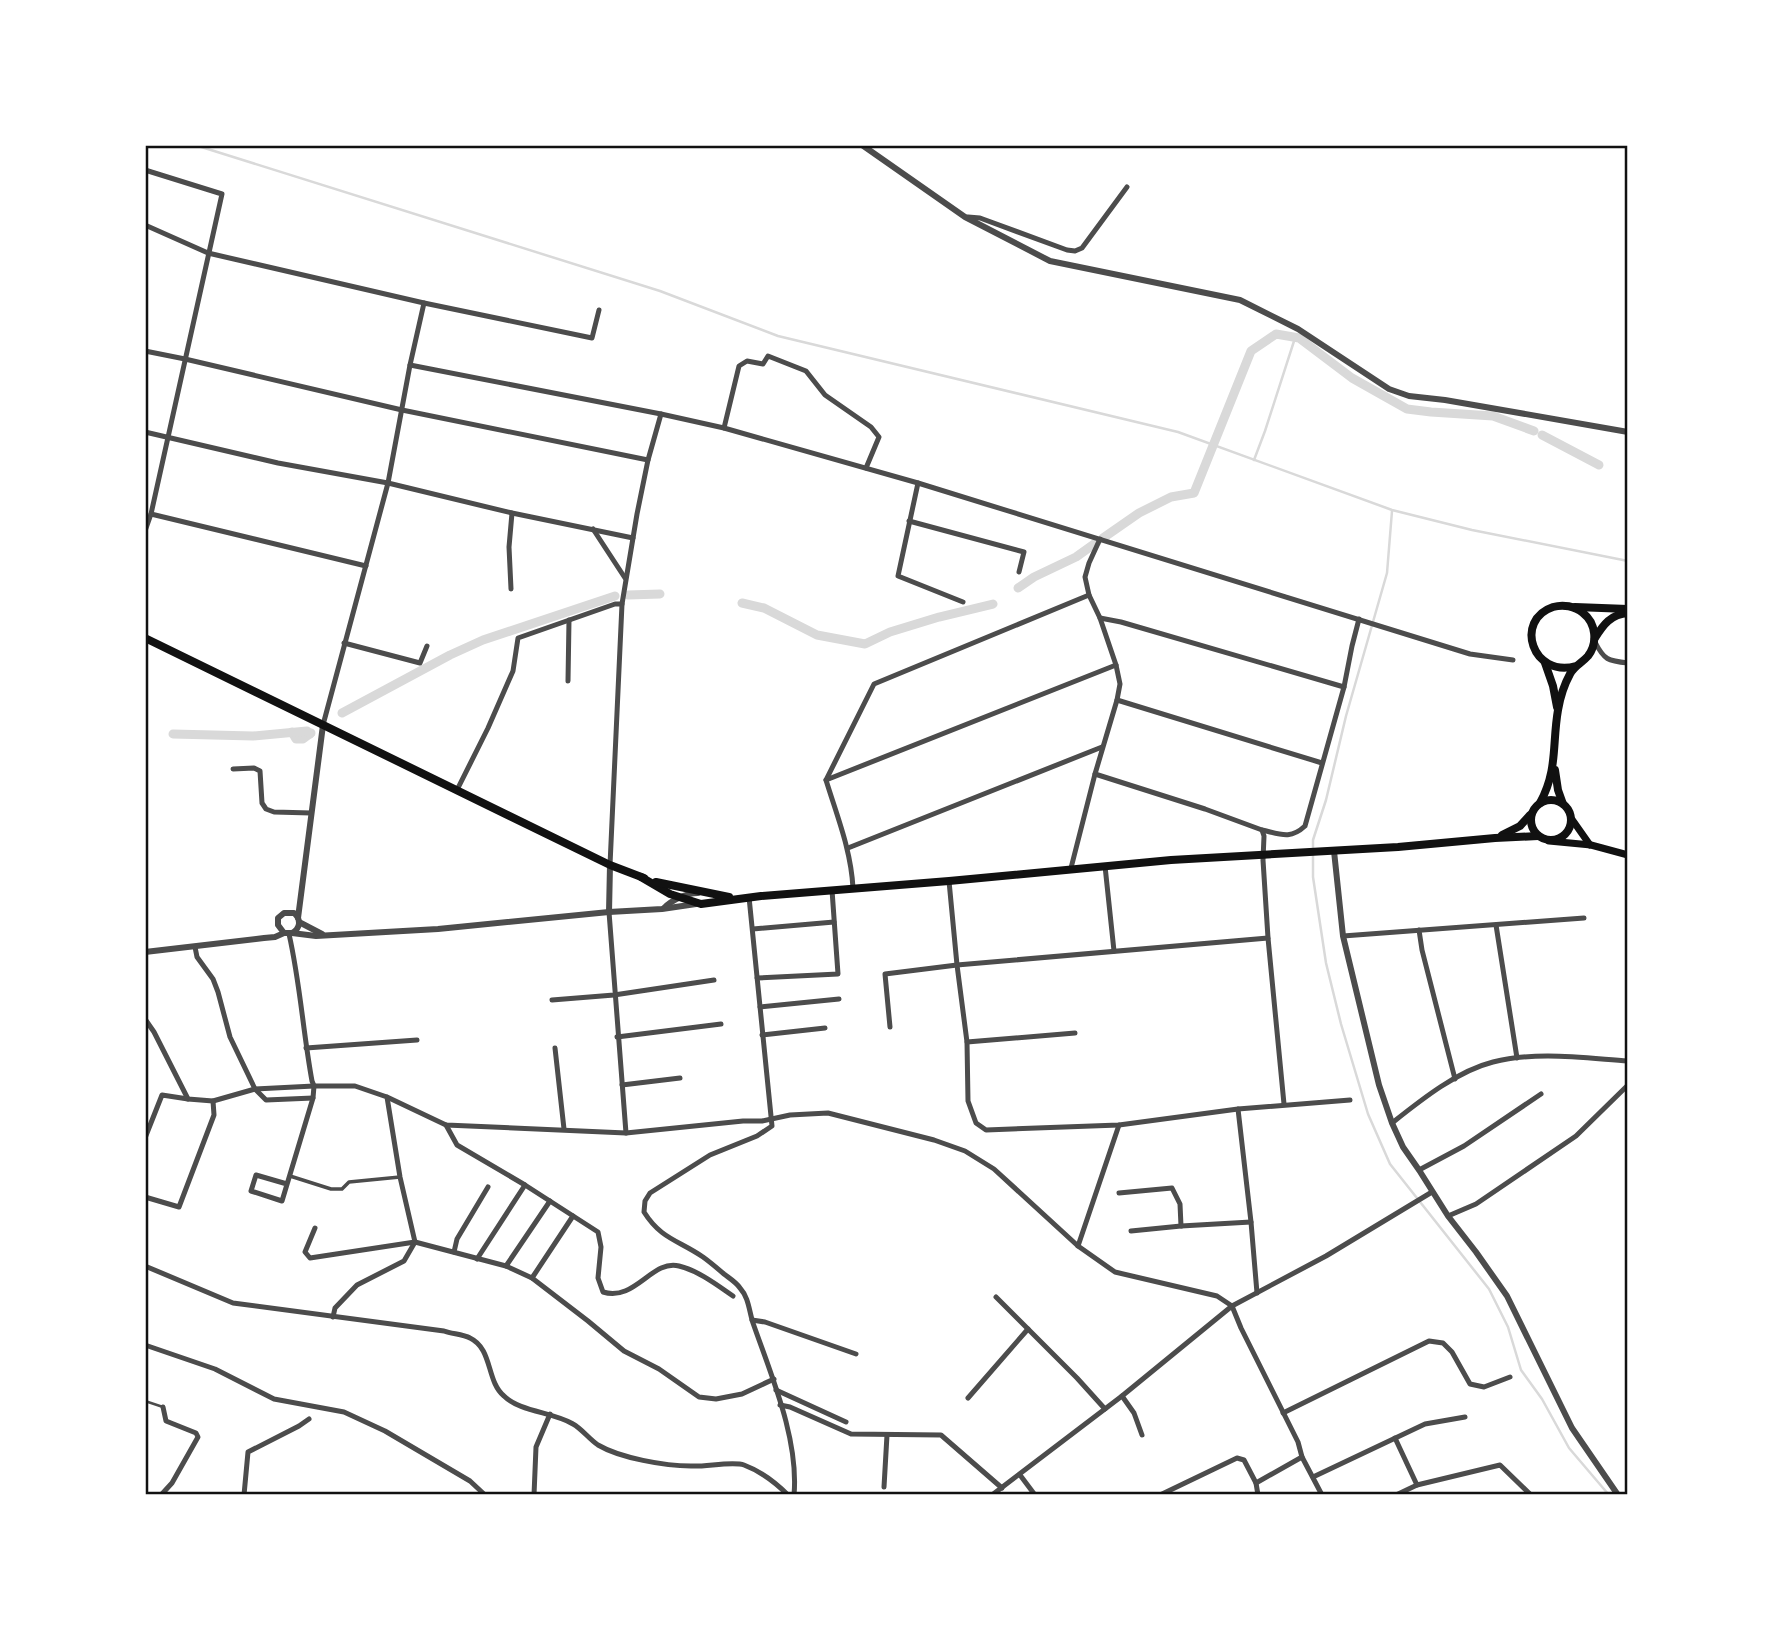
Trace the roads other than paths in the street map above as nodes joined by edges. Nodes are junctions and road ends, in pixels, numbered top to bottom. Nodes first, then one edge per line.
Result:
1 (862, 145) edge
2 (145, 170) edge
3 (1127, 187) dead end
4 (965, 217) junction
5 (145, 225) edge
6 (208, 253) junction
7 (424, 303) junction
8 (599, 310) dead end
9 (145, 351) edge
10 (185, 359) junction
11 (410, 365) junction
12 (402, 410) junction
13 (661, 414) junction
14 (724, 428) junction
15 (145, 432) edge
16 (1628, 432) edge
17 (168, 437) junction
18 (648, 460) junction
19 (866, 468) junction
20 (388, 483) junction
21 (919, 483) junction
22 (151, 513) junction
23 (512, 513) junction
24 (909, 521) junction
25 (593, 529) junction
26 (145, 531) edge
27 (633, 538) junction
28 (1100, 539) junction
29 (366, 566) junction
30 (1019, 572) dead end
31 (625, 578) junction
32 (511, 589) dead end
33 (1089, 595) junction
34 (963, 602) dead end
35 (622, 604) junction
36 (1573, 607) junction
37 (1628, 611) edge
38 (1100, 618) junction
39 (569, 620) junction
40 (1363, 620) junction
41 (145, 638) edge
42 (1594, 640) junction
43 (344, 643) junction
44 (427, 646) dead end
45 (1513, 660) dead end
46 (1545, 663) junction
47 (1628, 663) edge
48 (1116, 665) junction
49 (1576, 666) junction
50 (568, 681) dead end
51 (1344, 687) junction
52 (1118, 700) junction
53 (1558, 710) junction
54 (323, 725) junction
55 (1103, 747) junction
56 (1554, 762) junction
57 (1322, 763) junction
58 (233, 769) dead end
59 (1095, 774) junction
60 (826, 780) junction
61 (457, 790) junction
62 (1540, 803) junction
63 (1563, 804) junction
64 (1532, 812) junction
65 (311, 813) junction
66 (1571, 818) junction
67 (1262, 830) junction
68 (1538, 836) junction
69 (1495, 838) junction
70 (1549, 841) junction
71 (1591, 845) junction
72 (848, 848) junction
73 (1334, 851) junction
74 (1264, 853) junction
75 (1628, 855) edge
76 (610, 864) junction
77 (1105, 866) junction
78 (1071, 869) junction
79 (641, 877) junction
80 (949, 881) junction
81 (853, 888) junction
82 (832, 890) junction
83 (703, 893) junction
84 (300, 896) junction
85 (750, 897) junction
86 (670, 898) junction
87 (681, 898) junction
88 (739, 899) junction
89 (705, 904) junction
90 (662, 909) junction
91 (287, 912) junction
92 (609, 912) junction
93 (1584, 918) dead end
94 (299, 920) junction
95 (834, 922) junction
96 (278, 925) junction
97 (1496, 925) junction
98 (753, 929) junction
99 (1419, 930) junction
100 (288, 933) junction
101 (324, 935) junction
102 (1343, 936) junction
103 (264, 938) junction
104 (1268, 938) junction
105 (195, 947) junction
106 (1114, 951) junction
107 (145, 952) edge
108 (957, 964) junction
109 (757, 978) junction
110 (714, 980) dead end
111 (614, 995) junction
112 (839, 999) dead end
113 (552, 1000) dead end
114 (760, 1007) junction
115 (145, 1019) edge
116 (721, 1024) dead end
117 (890, 1027) dead end
118 (825, 1028) dead end
119 (1075, 1034) dead end
120 (762, 1035) junction
121 (617, 1037) junction
122 (418, 1040) dead end
123 (967, 1042) junction
124 (306, 1048) junction
125 (555, 1048) dead end
126 (1517, 1058) junction
127 (1628, 1061) edge
128 (680, 1078) dead end
129 (1455, 1079) junction
130 (622, 1085) junction
131 (1628, 1085) edge
132 (314, 1086) junction
133 (255, 1089) junction
134 (1541, 1094) dead end
135 (387, 1097) junction
136 (313, 1098) junction
137 (188, 1100) junction
138 (1350, 1100) dead end
139 (213, 1101) junction
140 (1284, 1104) junction
141 (1238, 1109) junction
142 (771, 1118) junction
143 (1392, 1123) junction
144 (446, 1125) junction
145 (1119, 1125) junction
146 (564, 1129) junction
147 (626, 1133) junction
148 (145, 1138) edge
149 (1419, 1170) junction
150 (290, 1176) junction
151 (400, 1177) junction
152 (287, 1184) junction
153 (525, 1185) junction
154 (488, 1187) dead end
155 (1119, 1192) dead end
156 (1430, 1194) junction
157 (145, 1197) edge
158 (550, 1201) junction
159 (573, 1216) junction
160 (1448, 1216) junction
161 (1251, 1222) junction
162 (1181, 1226) junction
163 (315, 1228) dead end
164 (1131, 1231) dead end
165 (415, 1242) junction
166 (1078, 1246) junction
167 (454, 1252) junction
168 (477, 1259) junction
169 (145, 1266) edge
170 (506, 1266) junction
171 (532, 1278) junction
172 (1256, 1293) junction
173 (733, 1296) dead end
174 (996, 1297) dead end
175 (1232, 1306) junction
176 (333, 1317) junction
177 (752, 1320) junction
178 (1028, 1329) junction
179 (145, 1345) edge
180 (856, 1354) dead end
181 (1510, 1377) dead end
182 (774, 1379) junction
183 (776, 1390) junction
184 (1122, 1396) junction
185 (968, 1398) dead end
186 (145, 1401) edge
187 (780, 1405) junction
188 (163, 1407) joint
189 (1105, 1409) junction
190 (1283, 1413) junction
191 (550, 1414) junction
192 (1465, 1417) dead end
193 (309, 1419) dead end
194 (846, 1422) dead end
195 (887, 1435) junction
196 (1142, 1435) dead end
197 (1395, 1438) junction
198 (1303, 1457) junction
199 (1020, 1475) junction
200 (1313, 1477) junction
201 (1256, 1483) junction
202 (1418, 1485) junction
203 (884, 1487) dead end
204 (1002, 1488) junction
205 (161, 1495) edge
206 (244, 1495) edge
207 (485, 1495) edge
208 (534, 1495) edge
209 (788, 1495) edge
210 (794, 1495) edge
211 (992, 1495) edge
212 (1035, 1495) edge
213 (1160, 1495) edge
214 (1258, 1495) edge
215 (1322, 1495) edge
216 (1396, 1495) edge
217 (1531, 1495) edge
218 (1618, 1495) edge

1 - 4 street
2 - 6 street
3 - 4 street
4 - 16 street
5 - 6 street
6 - 7 street
6 - 10 street
7 - 8 street
7 - 11 street
9 - 10 street
10 - 12 street
10 - 17 street
11 - 12 street
11 - 13 street
12 - 18 street
12 - 20 street
13 - 14 street
13 - 18 street
14 - 19 street
14 - 19 street
15 - 17 street
17 - 20 street
17 - 22 street
18 - 27 street
19 - 21 street
20 - 23 street
20 - 29 street
21 - 24 street
21 - 28 street
22 - 26 street
22 - 29 street
23 - 25 street
23 - 32 street
24 - 30 street
24 - 34 street
25 - 27 street
25 - 31 street
27 - 31 street
28 - 33 street
28 - 40 street
29 - 43 street
31 - 35 street
33 - 38 street
33 - 60 street
35 - 39 street
35 - 76 street
36 - 37 main road
36 - 42 main road
36 - 46 main road
37 - 42 main road
38 - 48 street
38 - 51 street
39 - 50 street
39 - 61 street
40 - 45 street
40 - 51 street
41 - 54 main road
42 - 47 street
42 - 49 main road
43 - 44 street
43 - 54 street
46 - 49 main road
46 - 53 main road
48 - 52 street
48 - 60 street
49 - 53 main road
51 - 57 street
52 - 55 street
52 - 57 street
53 - 56 main road
54 - 61 main road
54 - 65 street
55 - 59 street
55 - 72 street
56 - 62 main road
56 - 63 main road
57 - 67 street
58 - 65 street
59 - 67 street
59 - 78 street
60 - 72 street
61 - 76 main road
62 - 63 main road
62 - 64 main road
63 - 66 main road
64 - 68 main road
64 - 69 main road
65 - 84 street
66 - 70 main road
66 - 71 main road
67 - 74 street
68 - 69 main road
68 - 70 main road
69 - 73 main road
70 - 71 main road
71 - 75 main road
72 - 81 street
73 - 74 main road
73 - 102 street
74 - 77 main road
74 - 104 street
76 - 79 main road
76 - 92 street
77 - 78 main road
77 - 106 street
78 - 80 main road
79 - 83 main road
79 - 86 main road
80 - 81 main road
80 - 108 street
81 - 82 main road
82 - 85 main road
82 - 95 street
83 - 87 street
83 - 88 main road
84 - 91 street
84 - 94 street
85 - 88 main road
85 - 98 street
86 - 87 main road
86 - 90 street
87 - 89 main road
88 - 89 main road
89 - 90 street
90 - 92 street
91 - 94 street
91 - 96 street
92 - 101 street
92 - 111 street
93 - 97 street
94 - 100 street
94 - 101 street
95 - 98 street
95 - 109 street
96 - 100 street
96 - 103 street
97 - 99 street
97 - 126 street
98 - 109 street
99 - 102 street
99 - 129 street
100 - 101 street
100 - 103 street
100 - 124 street
102 - 143 street
103 - 105 street
104 - 106 street
104 - 140 street
105 - 107 street
105 - 133 street
106 - 108 street
108 - 117 street
108 - 123 street
109 - 114 street
110 - 111 street
111 - 113 street
111 - 121 street
112 - 114 street
114 - 120 street
115 - 137 street
116 - 121 street
118 - 120 street
119 - 123 street
120 - 142 street
121 - 130 street
122 - 124 street
123 - 145 street
124 - 132 street
125 - 146 street
126 - 127 street
126 - 129 street
128 - 130 street
129 - 143 street
130 - 147 street
131 - 160 street
132 - 133 street
132 - 135 street
132 - 136 street
133 - 136 street
133 - 139 street
134 - 149 street
135 - 144 street
135 - 151 street
136 - 150 street
137 - 139 street
137 - 148 street
138 - 140 street
139 - 157 street
140 - 141 street
141 - 145 street
141 - 161 street
142 - 147 street
142 - 166 street
142 - 177 street
143 - 149 street
144 - 146 street
144 - 153 street
145 - 166 street
146 - 147 street
149 - 156 street
150 - 151 street
150 - 152 street
151 - 165 street
152 - 152 street
153 - 158 street
153 - 168 street
154 - 167 street
155 - 162 street
156 - 160 street
156 - 172 street
158 - 159 street
158 - 170 street
159 - 171 street
159 - 173 street
160 - 218 street
161 - 162 street
161 - 172 street
162 - 164 street
163 - 165 street
165 - 167 street
165 - 176 street
166 - 175 street
167 - 168 street
168 - 170 street
169 - 176 street
170 - 171 street
171 - 182 street
172 - 175 street
174 - 178 street
175 - 184 street
175 - 190 street
176 - 191 street
177 - 180 street
177 - 182 street
178 - 185 street
178 - 189 street
179 - 207 street
181 - 190 street
182 - 183 street
183 - 187 street
183 - 194 street
184 - 189 street
184 - 196 street
186 - 188 lane
187 - 195 street
187 - 210 street
188 - 205 street
189 - 199 street
190 - 198 street
191 - 208 street
191 - 209 street
192 - 197 street
193 - 206 street
195 - 203 street
195 - 204 street
197 - 200 street
197 - 202 street
198 - 200 street
198 - 201 street
199 - 204 street
199 - 212 street
200 - 215 street
201 - 213 street
201 - 214 street
202 - 216 street
202 - 217 street
204 - 211 street

